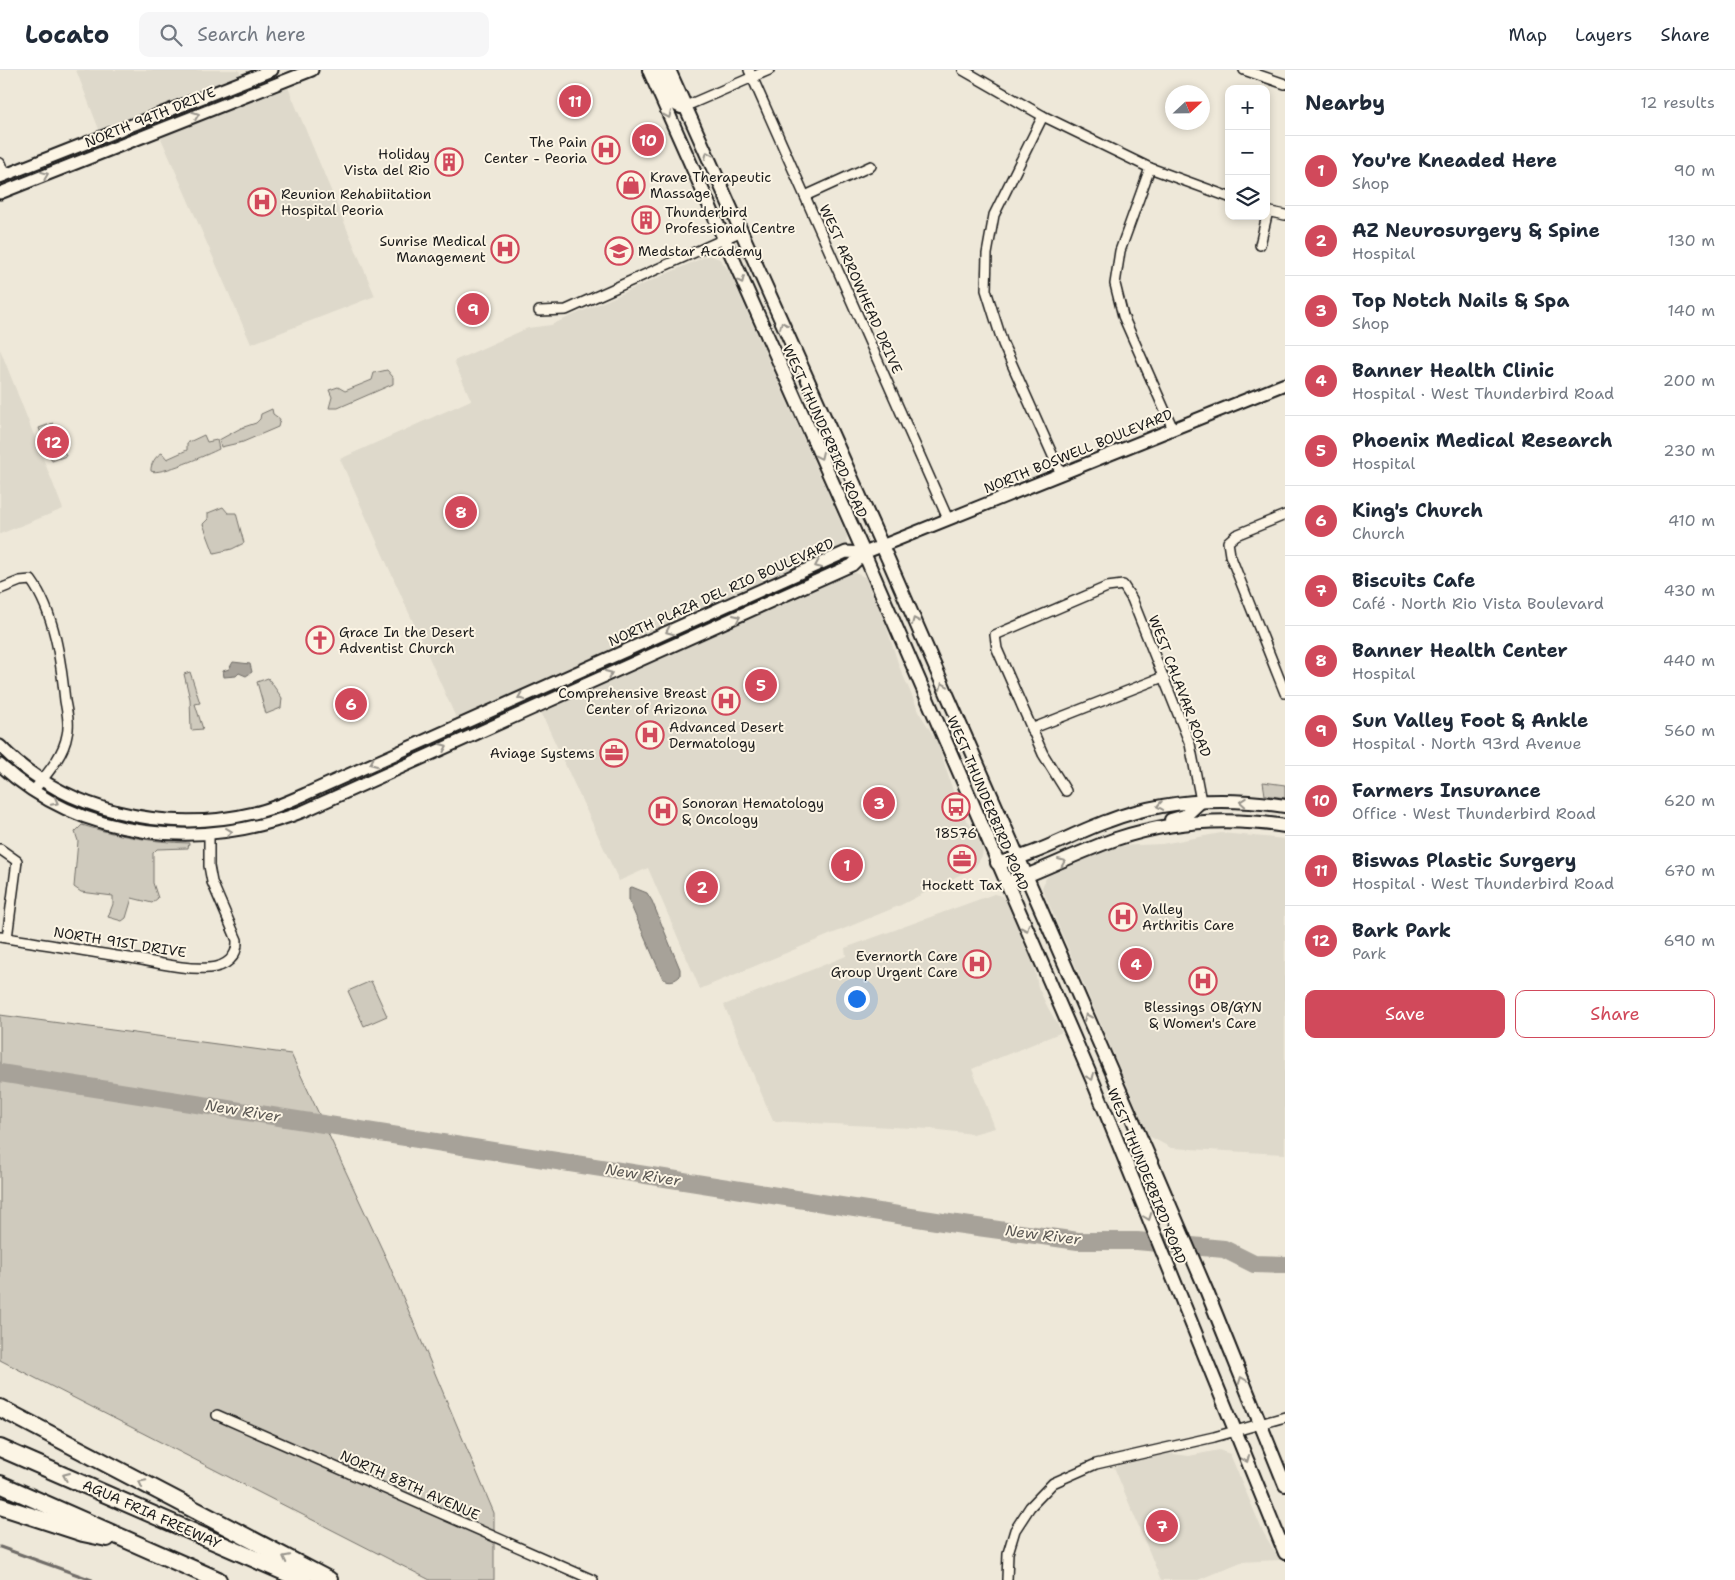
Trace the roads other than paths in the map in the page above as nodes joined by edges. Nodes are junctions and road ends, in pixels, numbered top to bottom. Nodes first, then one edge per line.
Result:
1 (272, 70) edge
2 (649, 70) edge
3 (658, 70) edge
4 (670, 70) edge
5 (769, 70) edge
6 (963, 70) edge
7 (1244, 70) edge
8 (309, 71) edge
9 (751, 74) edge
10 (246, 80) junction
11 (1285, 84) edge
12 (251, 94) junction
13 (686, 106) junction
14 (1043, 116) junction
15 (76, 148) junction
16 (81, 161) junction
17 (0, 163) edge
18 (871, 166) dead end
19 (1150, 168) junction
20 (2, 176) edge
21 (5, 191) edge
22 (805, 196) junction
23 (1225, 196) edge
24 (1270, 212) edge
25 (1285, 216) edge
26 (1265, 220) edge
27 (742, 231) junction
28 (723, 240) junction
29 (1260, 245) dead end
30 (539, 311) dead end
31 (1285, 384) edge
32 (1173, 429) junction
33 (1061, 474) junction
34 (1285, 516) edge
35 (948, 519) junction
36 (882, 545) junction
37 (864, 553) junction
38 (0, 589) edge
39 (756, 592) junction
40 (762, 606) junction
41 (636, 646) junction
42 (642, 660) junction
43 (1163, 677) junction
44 (556, 682) junction
45 (1285, 693) edge
46 (562, 696) junction
47 (472, 719) junction
48 (1031, 730) junction
49 (478, 732) junction
50 (0, 746) edge
51 (396, 753) junction
52 (0, 765) edge
53 (402, 766) junction
54 (42, 780) junction
55 (34, 790) junction
56 (1066, 791) dead end
57 (1201, 801) junction
58 (1285, 806) edge
59 (254, 813) junction
60 (136, 817) junction
61 (258, 826) junction
62 (1285, 826) edge
63 (1156, 828) junction
64 (136, 830) junction
65 (209, 834) junction
66 (0, 849) edge
67 (1018, 860) junction
68 (998, 863) junction
69 (1025, 877) junction
70 (1006, 884) junction
71 (4, 937) edge
72 (0, 1408) edge
73 (217, 1415) dead end
74 (1285, 1417) edge
75 (1260, 1425) junction
76 (1235, 1432) junction
77 (0, 1448) edge
78 (0, 1484) edge
79 (1285, 1485) edge
80 (0, 1506) edge
81 (1281, 1536) edge
82 (143, 1546) junction
83 (1285, 1554) edge
84 (218, 1580) edge
85 (303, 1580) edge
86 (330, 1580) edge
87 (593, 1580) edge
88 (1007, 1580) edge

1 - 10 street, NORTH 94TH DRIVE
2 -> 28 main road, WEST THUNDERBIRD ROAD
3 - 13 main road
4 - 13 main road, WEST THUNDERBIRD ROAD
5 - 9 street
6 - 14 street
7 - 11 street
8 - 12 street, NORTH 94TH DRIVE
9 - 13 street
9 - 22 street, WEST ARROWHEAD DRIVE
10 - 12 street
10 - 15 street, NORTH 94TH DRIVE
16 -> 12 street, NORTH 94TH DRIVE
27 -> 13 main road, WEST THUNDERBIRD ROAD
14 - 19 street
14 - 33 street
15 - 16 street
15 - 20 street, NORTH 94TH DRIVE
21 -> 16 street, NORTH 94TH DRIVE
17 - 20 street
18 - 22 street
19 - 23 street
19 - 32 street
20 - 21 street
22 - 35 street, WEST ARROWHEAD DRIVE
24 - 25 street
26 - 29 street
27 - 28 street
36 -> 27 main road, WEST THUNDERBIRD ROAD
28 - 30 street
28 -> 37 main road, WEST THUNDERBIRD ROAD
31 - 32 street, NORTH BOSWELL BOULEVARD
32 - 33 street, NORTH BOSWELL BOULEVARD
33 - 35 street, NORTH BOSWELL BOULEVARD
34 - 45 street
35 - 36 street, NORTH BOSWELL BOULEVARD
36 - 37 street
67 -> 36 main road, WEST THUNDERBIRD ROAD
37 -> 39 street, NORTH PLAZA DEL RIO BOULEVARD
37 - 40 street, NORTH PLAZA DEL RIO BOULEVARD
37 - 68 main road, WEST THUNDERBIRD ROAD
38 - 54 street
39 - 40 street
39 -> 41 street, NORTH PLAZA DEL RIO BOULEVARD
42 -> 40 street, NORTH PLAZA DEL RIO BOULEVARD
41 - 42 street
41 - 44 street, NORTH PLAZA DEL RIO BOULEVARD
46 -> 42 street, NORTH PLAZA DEL RIO BOULEVARD
43 - 48 street
43 - 48 street, WEST CALAVAR ROAD
43 - 57 street, WEST CALAVAR ROAD
44 - 46 street
44 -> 47 street, NORTH PLAZA DEL RIO BOULEVARD
46 - 49 street, NORTH PLAZA DEL RIO BOULEVARD
47 - 49 street
47 - 51 street, NORTH PLAZA DEL RIO BOULEVARD
48 - 56 street
53 -> 49 street, NORTH PLAZA DEL RIO BOULEVARD
50 - 54 street, NORTH PLAZA DEL RIO BOULEVARD
51 - 53 street
51 -> 59 street, NORTH PLAZA DEL RIO BOULEVARD
52 - 55 street, NORTH PLAZA DEL RIO BOULEVARD
53 - 61 street, NORTH PLAZA DEL RIO BOULEVARD
54 - 55 street
54 - 60 street, NORTH PLAZA DEL RIO BOULEVARD
55 -> 64 street, NORTH PLAZA DEL RIO BOULEVARD
58 -> 57 main road
57 - 63 main road
57 -> 67 main road
59 - 60 street, NORTH PLAZA DEL RIO BOULEVARD
59 - 61 street
60 - 64 street
65 -> 61 street, NORTH PLAZA DEL RIO BOULEVARD
62 - 63 main road
69 -> 63 main road
64 - 65 street, NORTH PLAZA DEL RIO BOULEVARD
65 - 71 street, NORTH 91ST DRIVE
66 - 71 street
67 - 68 main road
67 - 69 main road, WEST THUNDERBIRD ROAD
68 - 70 main road, WEST THUNDERBIRD ROAD
69 - 70 main road
75 -> 69 main road, WEST THUNDERBIRD ROAD
70 -> 76 main road, WEST THUNDERBIRD ROAD
86 -> 72 highway
73 - 87 street, NORTH 88TH AVENUE
74 - 75 street
75 - 76 street
75 - 79 main road, WEST THUNDERBIRD ROAD
76 -> 81 main road, WEST THUNDERBIRD ROAD
76 - 88 street
85 -> 77 highway, AGUA FRIA FREEWAY
78 - 82 highway
80 - 82 highway
81 - 83 main road, WEST THUNDERBIRD ROAD
82 - 84 highway

